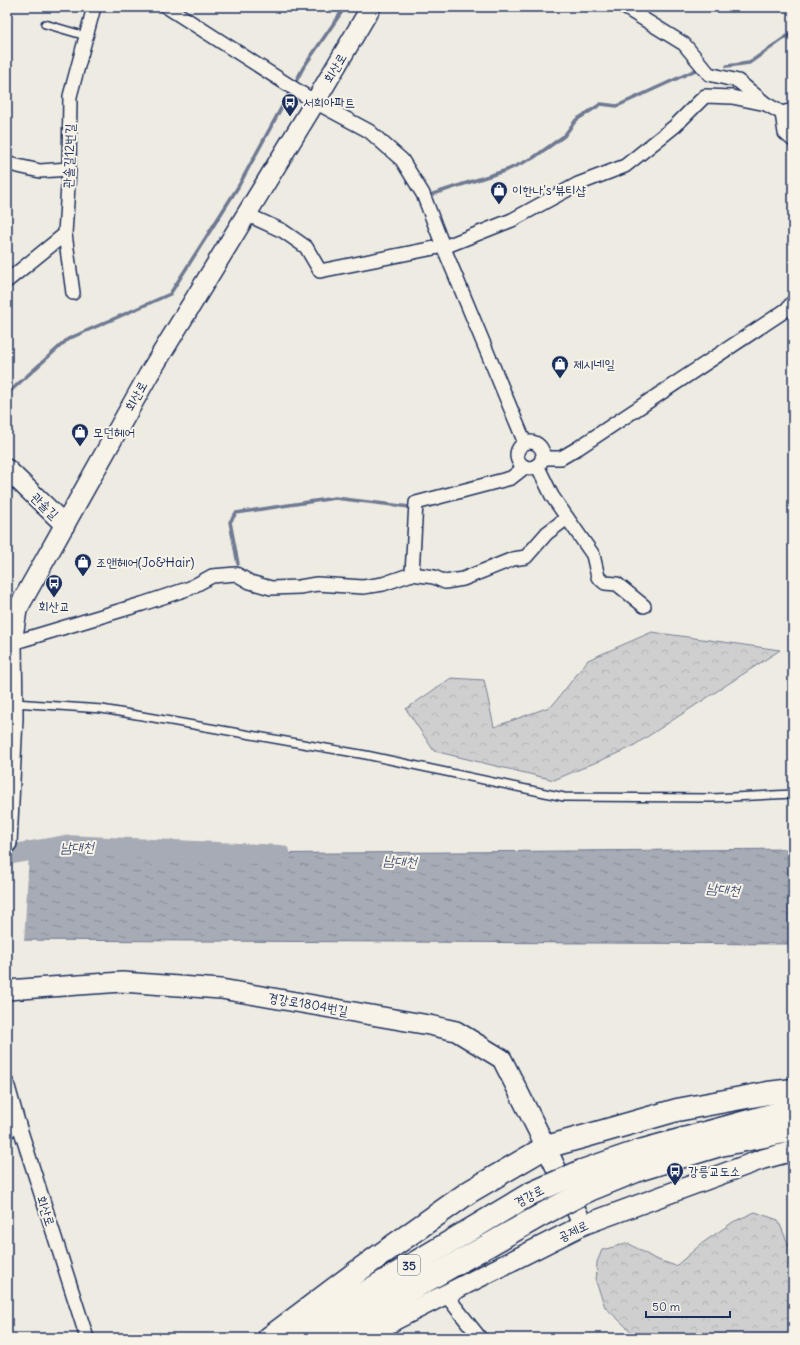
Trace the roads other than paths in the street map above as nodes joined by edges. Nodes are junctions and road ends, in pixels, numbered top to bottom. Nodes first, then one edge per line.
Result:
1 (94, 7) edge
2 (167, 7) edge
3 (371, 7) edge
4 (624, 7) edge
5 (45, 24) dead end
6 (86, 36) junction
7 (307, 97) junction
8 (766, 104) junction
9 (788, 111) edge
10 (793, 140) edge
11 (9, 164) dead end
12 (69, 169) junction
13 (246, 214) junction
14 (65, 234) junction
15 (443, 246) junction
16 (7, 281) edge
17 (72, 293) dead end
18 (793, 302) edge
19 (525, 443) junction
20 (535, 463) junction
21 (7, 469) edge
22 (567, 518) junction
23 (65, 525) junction
24 (412, 574) junction
25 (644, 606) dead end
26 (12, 643) junction
27 (11, 708) edge
28 (793, 794) edge
29 (7, 844) edge
30 (7, 990) edge
31 (7, 1083) edge
32 (793, 1090) edge
33 (793, 1109) edge
34 (18, 1122) junction
35 (793, 1130) edge
36 (7, 1132) edge
37 (546, 1146) junction
38 (793, 1151) edge
39 (586, 1180) junction
40 (583, 1225) junction
41 (446, 1295) junction
42 (87, 1338) edge
43 (269, 1338) edge
44 (289, 1338) edge
45 (326, 1338) edge
46 (365, 1338) edge
47 (480, 1338) edge

1 - 6 street, 관솔길12번길
2 - 7 street
3 - 7 street, 회산로
4 - 8 street
5 - 6 lane
6 - 12 street, 관솔길12번길
7 - 13 street, 회산로
7 - 15 street
8 - 9 street
8 - 15 street
9 - 10 street
11 - 12 street
12 - 14 street, 관솔길12번길
13 - 15 street
13 - 23 street, 회산로
14 - 16 street
14 - 17 street, 관솔길12번길
15 - 19 street
18 - 20 street
19 - 20 street
19 - 20 street
20 - 22 street
20 - 24 street
21 - 23 street, 관솔길
22 - 24 street
22 - 25 street
23 - 26 street, 회산로
24 - 26 street
26 - 27 street, 회산로
27 - 28 lane
27 - 29 street, 회산로
30 - 37 street, 경강로1804번길
31 - 34 street, 회산로
32 - 37 highway
33 - 39 highway, 경강로 / 35
34 - 36 street
34 - 42 street, 회산로
35 - 39 highway, 경강로
37 - 40 street, 경강로1804번길
37 - 43 highway
38 - 40 street, 공제로
39 - 44 highway, 경강로 / 35, bridge
39 - 45 highway, 경강로 / 35, bridge
40 - 41 street, 공제로
41 - 46 street, 공제로
41 - 47 street

